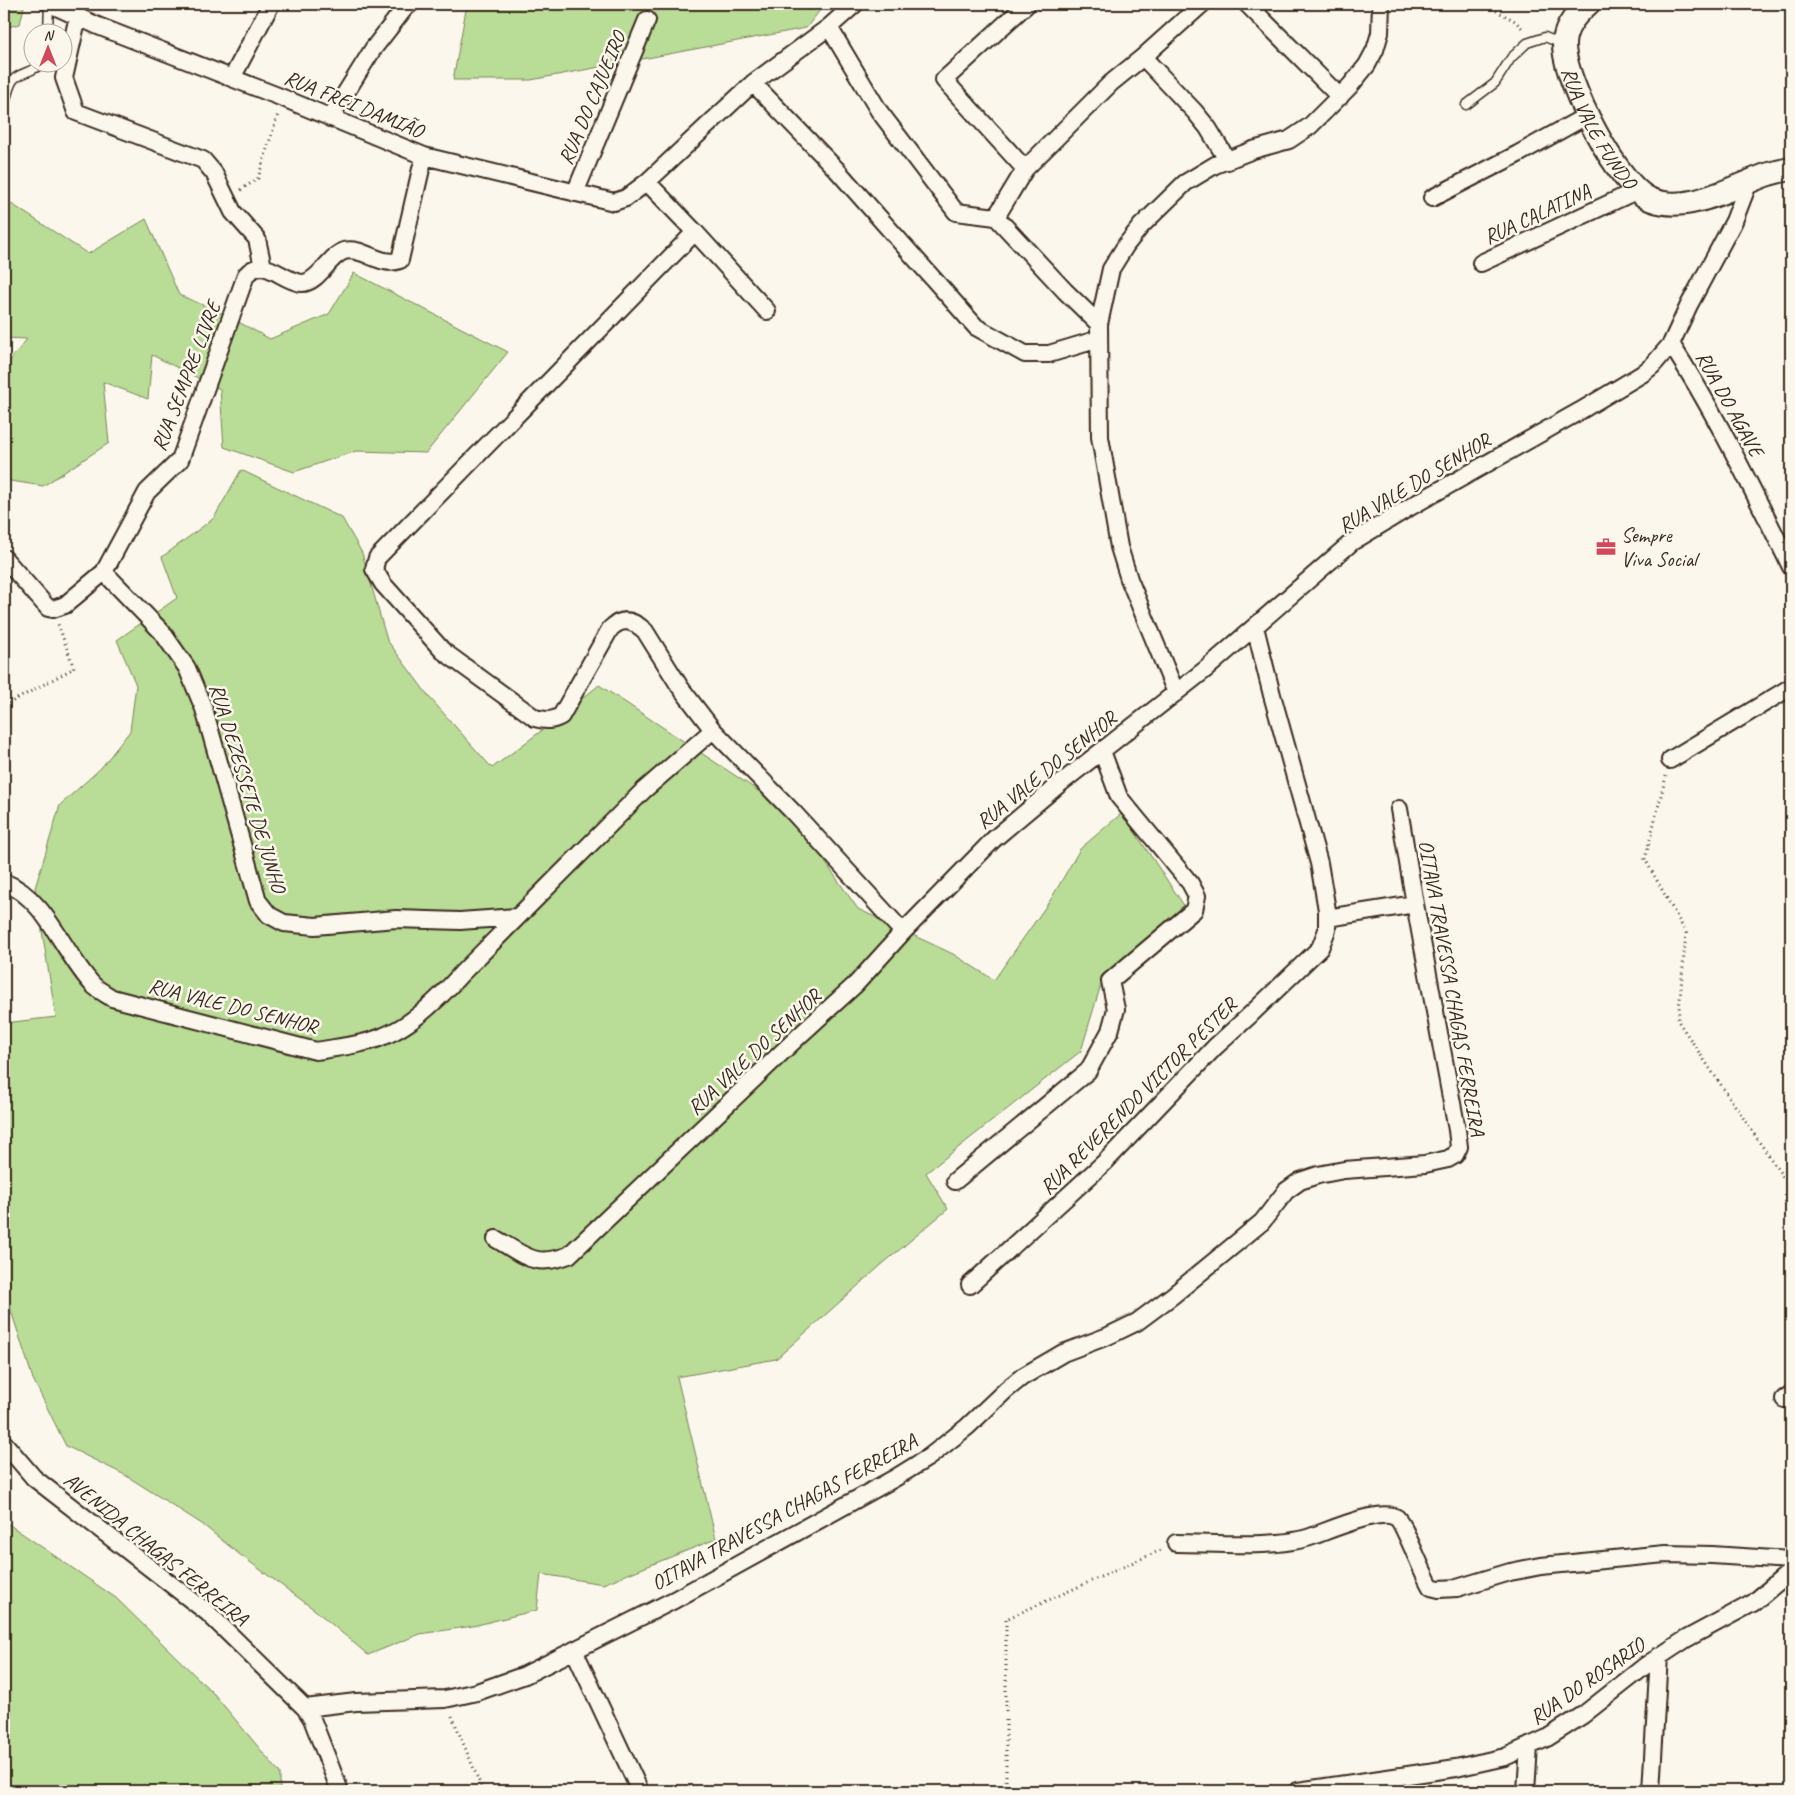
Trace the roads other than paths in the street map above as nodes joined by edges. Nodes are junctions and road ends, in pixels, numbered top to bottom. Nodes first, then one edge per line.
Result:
1 (50, 4) edge
2 (271, 4) edge
3 (410, 4) edge
4 (855, 4) edge
5 (1027, 4) edge
6 (1202, 4) edge
7 (1247, 4) edge
8 (1381, 4) edge
9 (1588, 4) edge
10 (78, 16) junction
11 (647, 20) dead end
12 (49, 22) edge
13 (829, 27) junction
14 (1564, 44) junction
15 (1143, 57) junction
16 (29, 72) edge
17 (232, 78) junction
18 (753, 83) junction
19 (1340, 97) junction
20 (1466, 106) dead end
21 (4, 107) edge
22 (1588, 115) junction
23 (330, 118) junction
24 (424, 156) junction
25 (1228, 161) junction
26 (1025, 169) junction
27 (1791, 169) edge
28 (647, 182) junction
29 (1749, 182) junction
30 (575, 193) junction
31 (1645, 195) junction
32 (1432, 198) dead end
33 (996, 217) junction
34 (695, 232) junction
35 (1482, 264) dead end
36 (263, 267) junction
37 (767, 311) dead end
38 (1099, 331) junction
39 (1671, 344) junction
40 (4, 558) edge
41 (1791, 567) edge
42 (104, 572) junction
43 (1256, 627) junction
44 (1791, 687) edge
45 (1176, 693) junction
46 (713, 730) junction
47 (1102, 751) junction
48 (1670, 760) road end
49 (1399, 809) dead end
50 (4, 882) edge
51 (1414, 904) junction
52 (517, 916) junction
53 (1327, 924) junction
54 (903, 932) junction
55 (955, 1181) dead end
56 (496, 1239) dead end
57 (970, 1285) dead end
58 (4, 1443) edge
59 (1176, 1543) road end
60 (1791, 1560) edge
61 (1791, 1571) edge
62 (574, 1650) junction
63 (1659, 1656) junction
64 (305, 1708) junction
65 (1528, 1746) junction
66 (1400, 1784) edge
67 (340, 1791) edge
68 (640, 1791) edge
69 (1298, 1791) edge
70 (1526, 1791) edge
71 (1651, 1791) edge

1 - 10 street, RUA FREI DAMIÃO
1 - 12 lane
2 - 17 street
3 - 23 street
4 - 13 street, RUA FREI DAMIÃO
5 - 26 street
6 - 15 street
7 - 19 street
8 - 19 street
9 - 14 street
10 - 17 street, RUA FREI DAMIÃO
10 - 36 street
11 - 30 street, RUA DO CAJUEIRO
13 - 18 street, RUA FREI DAMIÃO
13 - 33 street
14 - 20 lane
14 - 22 street, RUA VALE FUNDO
15 - 25 street
15 - 26 street
16 - 21 lane
17 - 23 street, RUA FREI DAMIÃO
18 - 28 street, RUA FREI DAMIÃO
18 - 38 street
19 - 25 street
22 - 31 street, RUA VALE FUNDO
22 - 32 street
23 - 24 street, RUA FREI DAMIÃO
24 - 30 street, RUA FREI DAMIÃO
24 - 36 street
25 - 38 street
26 - 33 street
27 - 29 street
28 - 30 street, RUA FREI DAMIÃO
28 - 34 street
29 - 31 street
29 - 39 street, RUA VALE DO SENHOR
31 - 35 street, RUA CALATINA
33 - 38 street
34 - 37 street
34 - 46 street
36 - 42 street, RUA SEMPRE LIVRE
38 - 45 street
39 - 41 street, RUA DO AGAVE
39 - 43 street, RUA VALE DO SENHOR
40 - 42 street, RUA SEMPRE LIVRE
42 - 52 street, RUA DEZESSETE DE JUNHO
43 - 45 street, RUA VALE DO SENHOR
43 - 53 street
44 - 48 street
45 - 47 street, RUA VALE DO SENHOR
46 - 52 street, RUA VALE DO SENHOR
46 - 54 street
47 - 54 street, RUA VALE DO SENHOR
47 - 55 street
49 - 51 street, OITAVA TRAVESSA CHAGAS FERREIRA
50 - 52 street, RUA VALE DO SENHOR
51 - 53 street
51 - 62 street, OITAVA TRAVESSA CHAGAS FERREIRA
53 - 57 street, RUA REVERENDO VICTOR PESTER
54 - 56 street, RUA VALE DO SENHOR
58 - 64 street, AVENIDA CHAGAS FERREIRA
59 - 60 street
61 - 63 street, RUA DO ROSARIO
62 - 64 street, OITAVA TRAVESSA CHAGAS FERREIRA
62 - 68 street
63 - 65 street, RUA DO ROSARIO
63 - 71 street
64 - 67 street, AVENIDA CHAGAS FERREIRA
65 - 66 street, RUA DO ROSARIO
65 - 70 street
66 - 69 street, RUA DO ROSARIO

